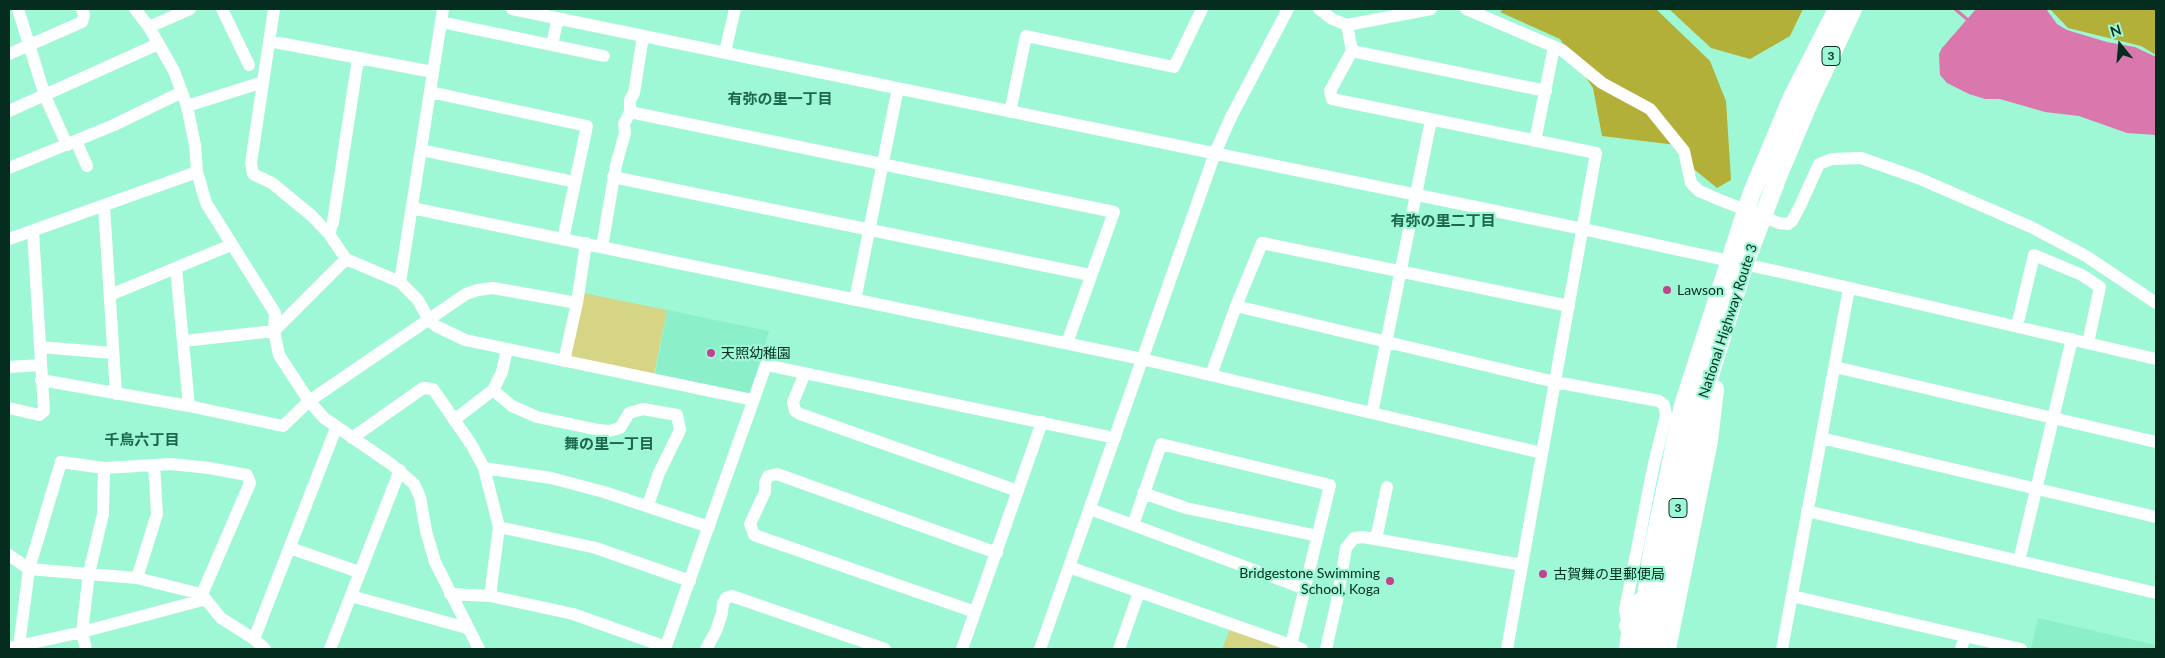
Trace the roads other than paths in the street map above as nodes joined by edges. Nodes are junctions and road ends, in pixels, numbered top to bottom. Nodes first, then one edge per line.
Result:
1 (18, 9) edge
2 (82, 9) edge
3 (135, 9) edge
4 (190, 9) edge
5 (222, 9) edge
6 (274, 9) edge
7 (443, 9) edge
8 (512, 9) edge
9 (735, 9) edge
10 (1202, 9) edge
11 (1288, 9) edge
12 (1319, 9) edge
13 (1431, 9) edge
14 (1466, 9) edge
15 (1837, 9) edge
16 (1853, 9) edge
17 (558, 18) junction
18 (441, 22) junction
19 (1347, 25) junction
20 (149, 27) junction
21 (643, 36) junction
22 (268, 41) junction
23 (158, 44) junction
24 (552, 45) junction
25 (29, 46) junction
26 (1554, 47) junction
27 (1352, 51) junction
28 (725, 52) junction
29 (9, 54) edge
30 (604, 56) dead end
31 (358, 59) junction
32 (249, 65) dead end
33 (433, 72) junction
34 (263, 82) junction
35 (898, 88) junction
36 (1546, 91) junction
37 (182, 92) junction
38 (430, 92) junction
39 (44, 96) junction
40 (187, 106) junction
41 (9, 111) edge
42 (630, 112) junction
43 (1010, 112) junction
44 (1431, 120) junction
45 (1535, 141) junction
46 (72, 143) junction
47 (421, 150) junction
48 (1215, 153) junction
49 (884, 163) junction
50 (87, 166) dead end
51 (9, 168) edge
52 (197, 172) junction
53 (613, 177) junction
54 (575, 182) junction
55 (1416, 195) junction
56 (104, 206) junction
57 (412, 208) junction
58 (870, 229) junction
59 (1583, 230) junction
60 (33, 231) junction
61 (328, 234) junction
62 (9, 239) edge
63 (563, 239) junction
64 (586, 243) junction
65 (231, 245) junction
66 (602, 247) junction
67 (346, 259) junction
68 (1737, 263) junction
69 (176, 268) junction
70 (1400, 271) junction
71 (1090, 275) junction
72 (400, 282) junction
73 (1849, 288) junction
74 (110, 295) junction
75 (855, 300) junction
76 (577, 303) junction
77 (2156, 303) edge
78 (1236, 306) junction
79 (1569, 306) junction
80 (429, 320) junction
81 (2017, 326) junction
82 (274, 331) junction
83 (2072, 339) junction
84 (184, 341) junction
85 (1386, 342) junction
86 (1067, 343) junction
87 (2088, 343) junction
88 (40, 347) junction
89 (507, 349) junction
90 (113, 353) junction
91 (1142, 359) junction
92 (2156, 359) edge
93 (564, 361) junction
94 (40, 365) junction
95 (9, 366) edge
96 (1835, 367) junction
97 (805, 373) junction
98 (1211, 375) junction
99 (41, 380) junction
100 (1555, 382) junction
101 (493, 390) junction
102 (116, 394) junction
103 (753, 400) junction
104 (309, 401) junction
105 (189, 406) junction
106 (9, 408) edge
107 (1372, 413) junction
108 (2053, 418) junction
109 (454, 420) junction
110 (1042, 422) junction
111 (336, 428) junction
112 (352, 438) junction
113 (1115, 438) junction
114 (1821, 438) junction
115 (2156, 442) edge
116 (1542, 453) junction
117 (154, 464) junction
118 (104, 468) junction
119 (484, 468) junction
120 (400, 470) junction
121 (1387, 487) dead end
122 (2036, 489) junction
123 (1018, 491) junction
124 (1143, 493) junction
125 (648, 505) junction
126 (1090, 510) junction
127 (1807, 510) junction
128 (2156, 517) edge
129 (1132, 525) junction
130 (499, 527) junction
131 (709, 527) junction
132 (1318, 536) junction
133 (1376, 539) junction
134 (290, 548) junction
135 (997, 553) junction
136 (9, 555) edge
137 (2019, 561) junction
138 (1522, 565) junction
139 (1069, 567) junction
140 (29, 569) junction
141 (359, 572) junction
142 (89, 573) junction
143 (137, 578) junction
144 (690, 581) junction
145 (1647, 587) junction
146 (1305, 589) junction
147 (1139, 592) junction
148 (2156, 593) edge
149 (450, 594) junction
150 (203, 596) junction
151 (351, 596) junction
152 (490, 596) junction
153 (1792, 596) junction
154 (975, 612) junction
155 (1628, 626) junction
156 (467, 628) junction
157 (82, 632) junction
158 (1965, 636) junction
159 (254, 639) junction
160 (14, 647) edge
161 (1296, 647) edge
162 (1666, 647) edge
163 (665, 648) edge
164 (86, 649) edge
165 (265, 649) edge
166 (330, 649) edge
167 (479, 649) edge
168 (706, 649) edge
169 (885, 649) edge
170 (962, 649) edge
171 (1040, 649) edge
172 (1120, 649) edge
173 (1326, 649) edge
174 (1507, 649) edge
175 (1625, 649) edge
176 (1639, 649) edge
177 (1782, 649) edge
178 (1961, 649) edge
179 (2021, 649) edge

1 - 25 street
2 - 25 street
3 - 20 street
4 - 20 street
5 - 32 street
6 - 22 street
7 - 18 street
8 - 17 street
9 - 28 street
10 - 43 street
11 - 48 street
12 - 19 street
13 - 19 street
14 - 26 street
15 - 68 highway, National Highway Route 3 / 3
16 - 68 highway, National Highway Route 3 / 3
17 - 21 street
17 - 24 street
18 - 24 street
18 - 33 street
19 - 27 street
20 - 23 street
21 - 28 street
21 - 42 street
22 - 31 street
22 - 34 street
23 - 37 street
23 - 39 street
24 - 30 street
25 - 29 street
25 - 39 street
26 - 36 street
26 - 77 street
27 - 36 street
27 - 44 street
28 - 35 street
31 - 33 street
31 - 61 street
33 - 38 street
34 - 40 street
34 - 61 street
35 - 43 street
35 - 49 street
36 - 45 street
37 - 40 street
37 - 46 street
38 - 47 street
38 - 54 street
39 - 41 street
39 - 46 street
40 - 52 street
42 - 49 street
42 - 53 street
43 - 48 street
44 - 45 street
44 - 55 street
45 - 59 street
46 - 50 street
46 - 51 street
47 - 54 street
47 - 57 street
48 - 55 street
48 - 91 street
49 - 58 street
49 - 71 street
52 - 56 street
52 - 65 street
53 - 58 street
53 - 66 street
54 - 63 street
55 - 59 street
55 - 70 street
56 - 60 street
56 - 74 street
57 - 63 street
57 - 72 street
58 - 71 street
58 - 75 street
59 - 68 street
59 - 79 street
60 - 62 street
60 - 88 street
61 - 67 street
63 - 64 street
64 - 66 street
64 - 76 street
65 - 69 street
65 - 82 street
66 - 75 street
67 - 72 street
67 - 82 street
68 - 73 street
68 - 145 highway, National Highway Route 3 / 3
68 - 162 highway, National Highway Route 3 / 3
69 - 74 street
69 - 84 street
70 - 78 street
70 - 79 street
70 - 85 street
71 - 86 street
72 - 80 street
73 - 81 street
73 - 96 street
74 - 90 street
75 - 86 street
76 - 80 street
76 - 93 street
78 - 85 street
78 - 98 street
79 - 100 street
80 - 89 street
80 - 104 street
81 - 83 street
81 - 87 street
82 - 84 street
82 - 104 street
83 - 87 street
83 - 108 street
84 - 105 street
85 - 100 street
85 - 107 street
86 - 91 street
87 - 92 street
88 - 90 street
88 - 94 street
89 - 93 street
89 - 101 street
90 - 102 street
91 - 98 street
91 - 113 street
93 - 103 street
94 - 95 street
94 - 99 street
96 - 108 street
96 - 114 street
97 - 103 street
97 - 110 street
97 - 123 street
98 - 107 street
99 - 102 street
99 - 106 street
100 - 116 street
100 - 155 street
101 - 109 street
101 - 125 street
102 - 105 street
103 - 131 street
104 - 105 street
104 - 111 street
107 - 116 street
108 - 115 street
108 - 122 street
109 - 112 street
109 - 119 street
110 - 113 street
110 - 123 street
111 - 112 street
111 - 134 street
112 - 120 street
113 - 126 street
114 - 122 street
114 - 127 street
116 - 138 street
117 - 118 street
117 - 143 street
117 - 150 street
118 - 140 street
118 - 142 street
119 - 125 street
119 - 130 street
120 - 141 street
120 - 149 street
121 - 133 street
122 - 128 street
122 - 137 street
123 - 135 street
124 - 129 street
124 - 132 street
124 - 132 street
125 - 131 street
126 - 129 street
126 - 139 street
127 - 137 street
127 - 153 street
129 - 146 street
130 - 144 street
130 - 152 street
131 - 144 street
132 - 146 street
133 - 138 street
133 - 173 street
134 - 141 street
134 - 159 street
135 - 154 street
135 - 154 street
136 - 140 street
137 - 148 street
138 - 174 street
139 - 147 street
139 - 171 street
140 - 142 street
140 - 160 street
141 - 151 street
142 - 143 street
142 - 157 street
143 - 150 street
144 - 163 street
145 - 155 highway
145 - 176 highway, National Highway Route 3 / 3
146 - 161 street
147 - 161 street
147 - 172 street
149 - 152 street
149 - 156 street
150 - 157 street
150 - 159 street
151 - 156 street
151 - 166 street
152 - 163 street
153 - 158 street
153 - 177 street
154 - 170 street
155 - 175 street
156 - 167 street
157 - 160 street
157 - 164 street
158 - 178 street
158 - 179 street
159 - 165 street
168 - 169 street

